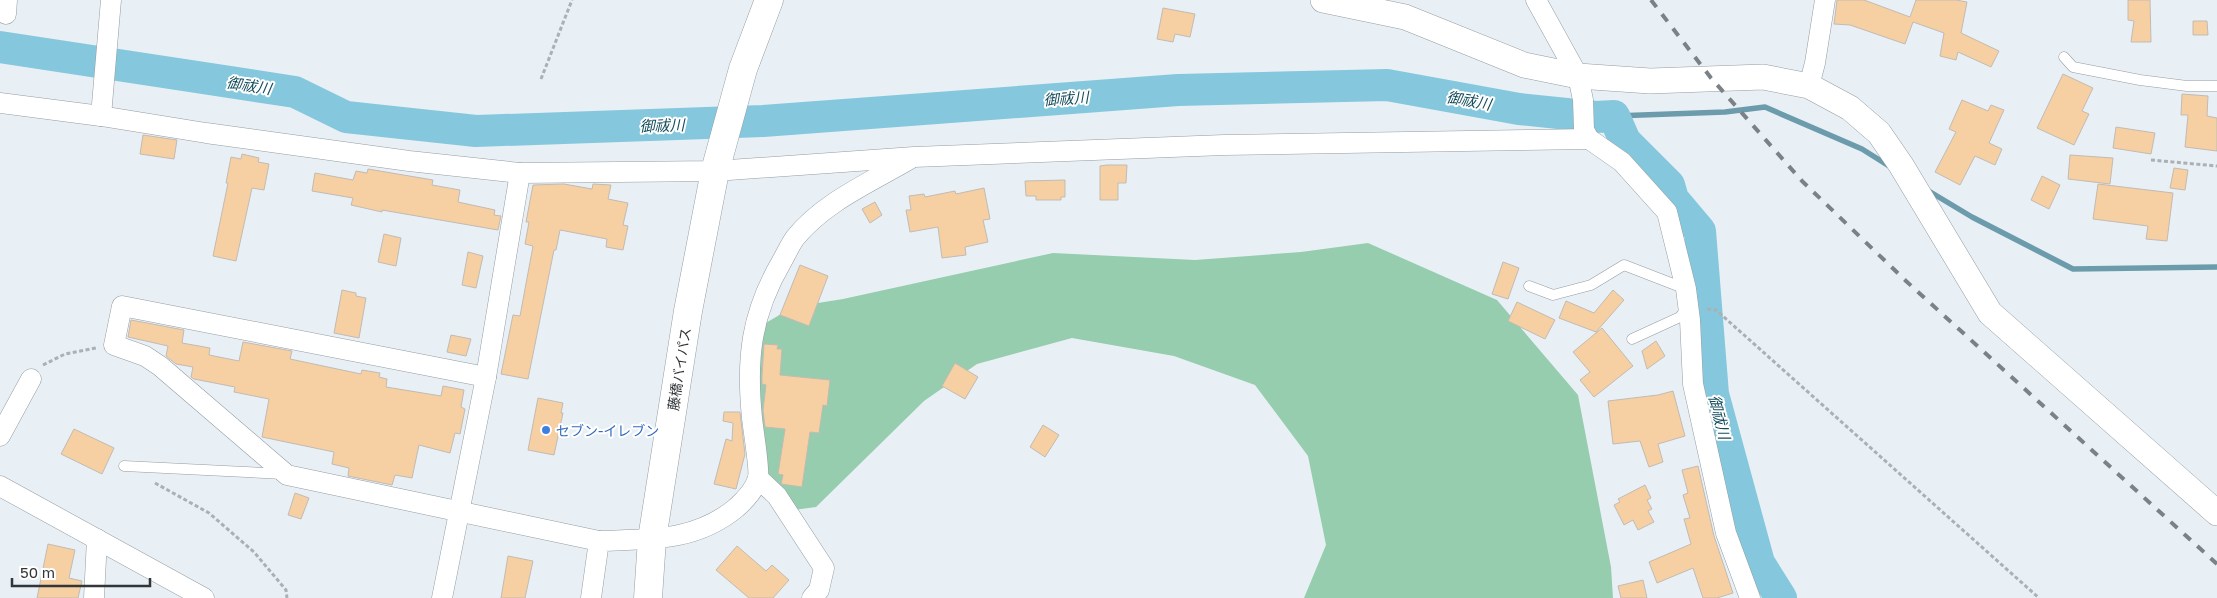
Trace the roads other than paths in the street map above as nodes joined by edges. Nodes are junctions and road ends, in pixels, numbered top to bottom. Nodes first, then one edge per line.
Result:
1 (111, 0) edge
2 (769, 0) edge
3 (1323, 0) edge
4 (1536, 0) edge
5 (1825, 0) edge
6 (2064, 56) dead end
7 (1578, 76) junction
8 (1809, 86) junction
9 (2217, 86) edge
10 (0, 103) edge
11 (101, 116) junction
12 (1587, 135) junction
13 (914, 157) junction
14 (717, 164) junction
15 (520, 173) junction
16 (1529, 286) dead end
17 (1686, 298) junction
18 (1632, 339) dead end
19 (486, 377) junction
20 (31, 379) road end
21 (0, 436) edge
22 (124, 466) road end
23 (287, 475) junction
24 (758, 478) junction
25 (0, 486) edge
26 (459, 510) junction
27 (2217, 513) edge
28 (97, 539) junction
29 (652, 539) junction
30 (599, 541) junction
31 (94, 598) edge
32 (204, 598) edge
33 (442, 598) edge
34 (591, 598) edge
35 (648, 598) edge
36 (812, 598) edge
37 (1750, 598) edge

1 - 11 street
2 - 14 highway, 藤橋バイパス
3 - 7 street
4 - 7 street
5 - 8 street
6 - 9 lane
7 - 8 street
7 - 12 street
8 - 27 street
10 - 11 street
11 - 15 street
12 - 13 street
12 - 17 street
13 - 14 street
13 - 24 street
14 - 15 street
14 - 29 highway, 藤橋バイパス
15 - 19 street
16 - 17 lane
17 - 18 lane
17 - 37 street
19 - 23 street
19 - 26 street
20 - 21 street
22 - 23 lane
23 - 26 street
24 - 29 street
24 - 36 street
25 - 28 street
26 - 30 street
26 - 33 street
28 - 31 street
28 - 32 street
29 - 30 street
29 - 35 highway, 藤橋バイパス
30 - 34 street

